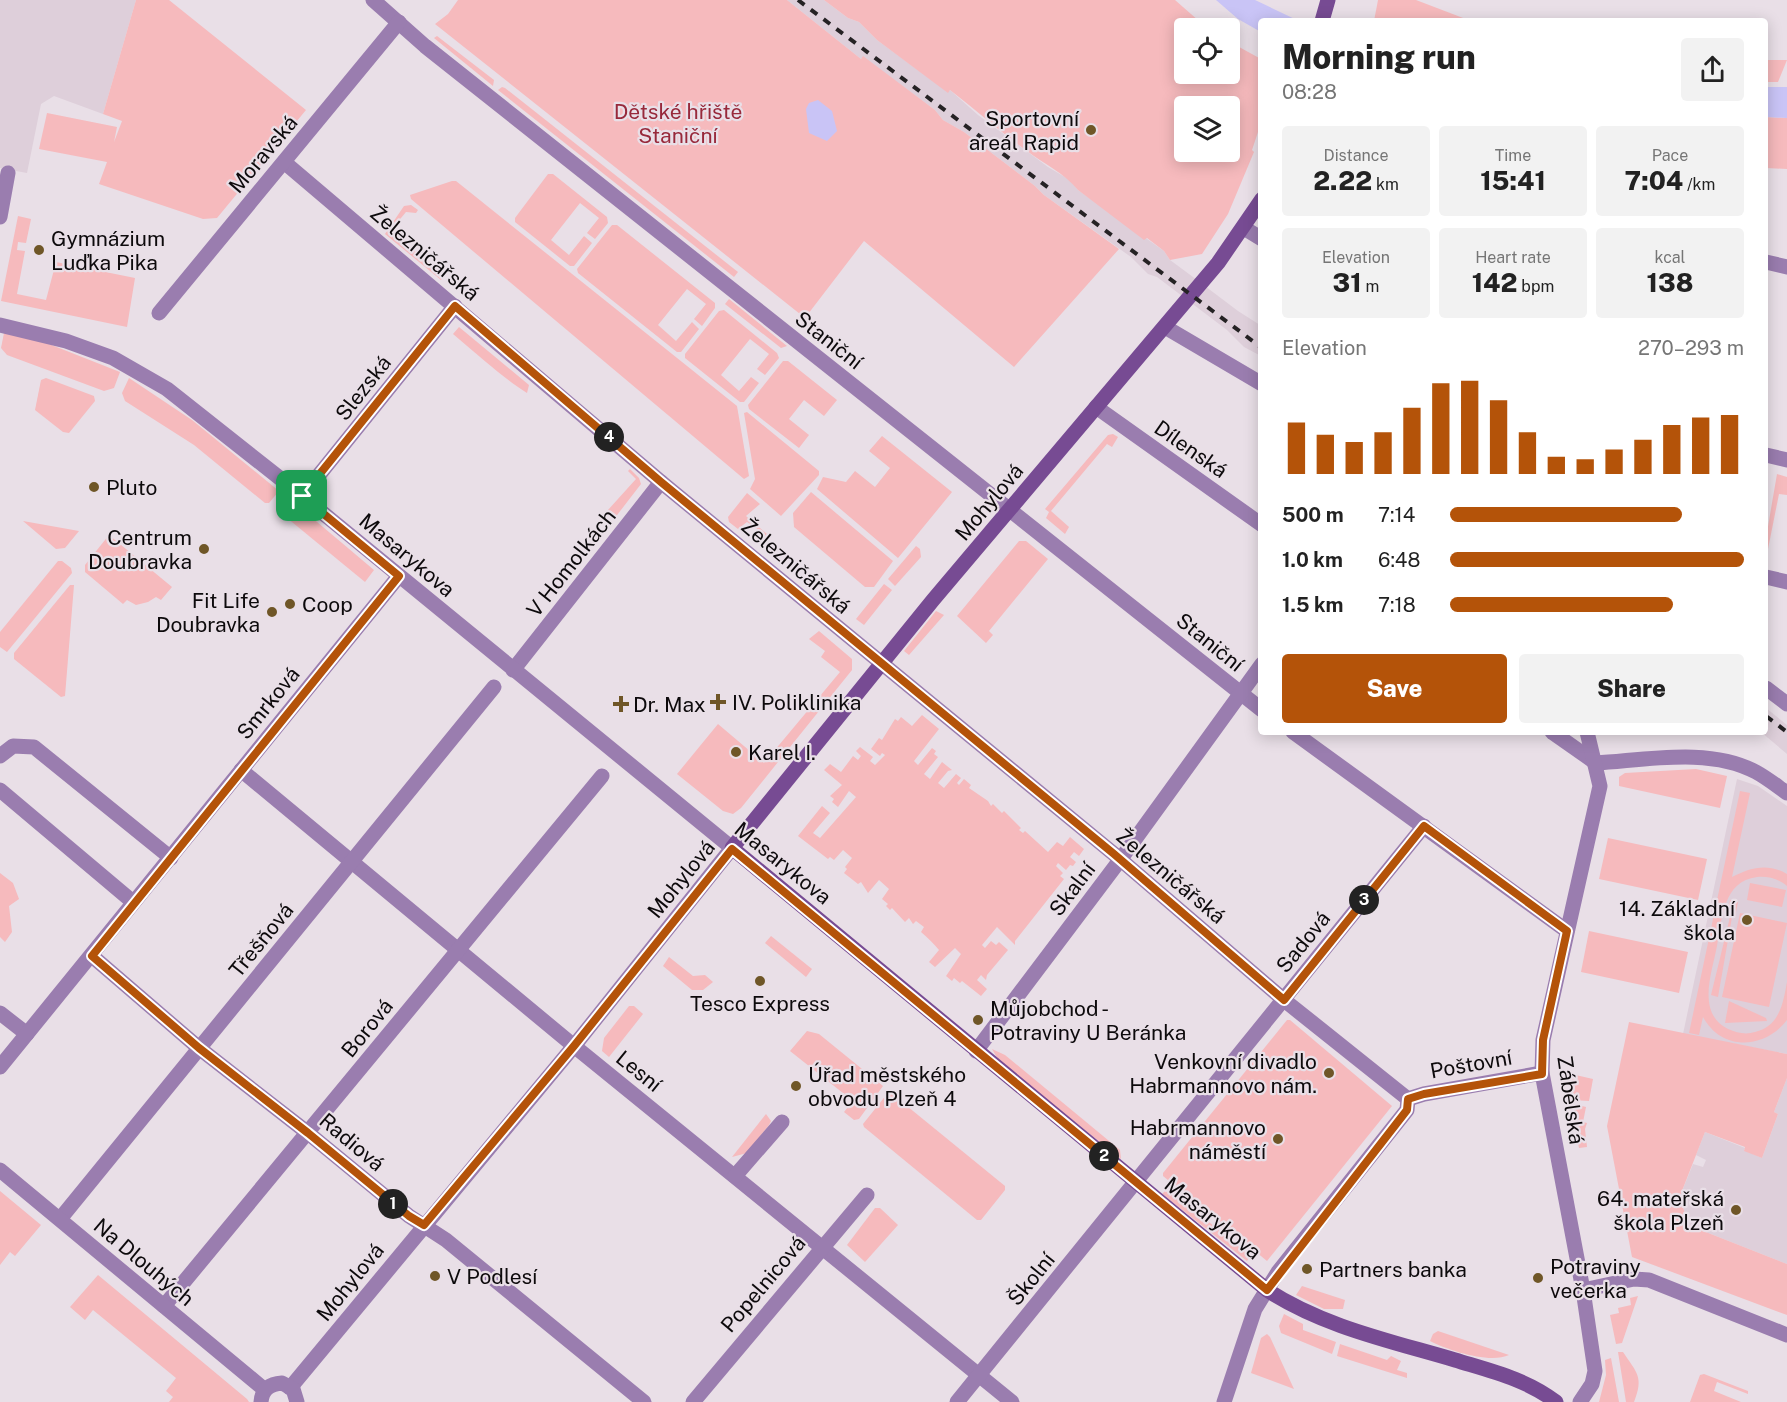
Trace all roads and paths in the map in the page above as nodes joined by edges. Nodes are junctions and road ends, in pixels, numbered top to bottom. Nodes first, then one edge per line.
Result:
1 (373, 0) edge
2 (1328, 0) edge
3 (1323, 18) edge
4 (399, 22) junction
5 (284, 162) junction
6 (8, 173) dead end
7 (1258, 205) edge
8 (0, 217) edge
9 (1244, 228) junction
10 (1258, 237) edge
11 (1768, 262) edge
12 (1787, 267) edge
13 (455, 306) junction
14 (159, 314) dead end
15 (0, 325) edge
16 (1165, 327) junction
17 (1258, 382) edge
18 (1096, 407) junction
19 (1768, 455) edge
20 (1787, 460) edge
21 (661, 482) junction
22 (302, 496) junction
23 (1010, 510) junction
24 (1258, 522) edge
25 (399, 576) junction
26 (1768, 577) edge
27 (1787, 582) edge
28 (882, 665) junction
29 (1258, 669) edge
30 (513, 670) junction
31 (494, 687) dead end
32 (1768, 690) edge
33 (1240, 694) junction
34 (1787, 704) edge
35 (1258, 707) edge
36 (1297, 735) edge
37 (1556, 735) edge
38 (1588, 735) edge
39 (0, 756) edge
40 (1596, 763) junction
41 (241, 770) junction
42 (602, 776) dead end
43 (0, 790) edge
44 (1787, 793) edge
45 (1424, 826) junction
46 (732, 849) junction
47 (171, 858) junction
48 (1120, 860) junction
49 (351, 862) junction
50 (133, 902) junction
51 (1567, 931) junction
52 (459, 950) junction
53 (92, 956) junction
54 (1284, 1000) junction
55 (0, 1012) edge
56 (27, 1035) junction
57 (574, 1046) junction
58 (199, 1048) junction
59 (976, 1051) junction
60 (0, 1067) edge
61 (1542, 1074) junction
62 (1408, 1099) junction
63 (782, 1122) dead end
64 (308, 1133) junction
65 (0, 1170) edge
66 (735, 1176) junction
67 (1136, 1182) junction
68 (867, 1195) dead end
69 (60, 1219) junction
70 (424, 1225) junction
71 (821, 1247) junction
72 (1267, 1290) junction
73 (1583, 1290) junction
74 (164, 1306) junction
75 (1787, 1335) edge
76 (980, 1374) junction
77 (291, 1388) junction
78 (262, 1393) edge
79 (297, 1402) edge
80 (644, 1402) edge
81 (693, 1402) edge
82 (957, 1402) edge
83 (1012, 1402) edge
84 (1224, 1402) edge
85 (1556, 1402) edge
86 (1580, 1402) edge

1 - 4 street, Staniční
2 - 3 main road
4 - 5 street, Moravská
4 - 23 street, Staniční
5 - 13 street, Železničářská
5 - 14 street, Moravská
6 - 8 street
7 - 9 main road, Mohylová
9 - 10 street
9 - 16 main road, Mohylová
11 - 12 street
13 - 21 street, Železničářská
13 - 22 street, Slezská
15 - 22 street, Masarykova
16 - 17 street
16 - 18 main road, Mohylová
18 - 23 main road, Mohylová
18 - 24 street, Dílenská
19 - 20 street
21 - 28 street, Železničářská
21 - 30 street, V Homolkách
22 - 25 street, Masarykova
23 - 28 main road, Mohylová
23 - 33 street, Staniční
25 - 30 street, Masarykova
25 - 41 street, Smrková
26 - 27 street
28 - 46 main road, Mohylová
28 - 48 street, Železničářská
29 - 33 street, Skalní
30 - 46 street, Masarykova
31 - 49 street, Třešňová
32 - 34 street
33 - 35 street, Staniční
33 - 48 street, Skalní
36 - 45 street
37 - 40 street
38 - 40 street, Zábělská
39 - 47 street
40 - 44 street
40 - 51 street, Zábělská
41 - 47 street, Smrková
41 - 49 street, Lesní
42 - 52 street, Borová
43 - 50 street
45 - 51 street
45 - 54 street, Sadová
46 - 57 street, Mohylová
46 - 59 main road, Masarykova
47 - 50 street, Smrková
48 - 54 street, Železničářská
48 - 59 street, Skalní
49 - 52 street, Lesní
49 - 58 street, Třešňová
50 - 53 street, Smrková
51 - 61 street, Zábělská
52 - 57 street, Lesní
52 - 64 street, Borová
53 - 56 street, Smrková
53 - 58 street, Radiová
54 - 62 street
54 - 67 street
55 - 56 street
56 - 60 street, Smrková
57 - 66 street, Lesní
57 - 70 street, Mohylová
58 - 64 street, Radiová
58 - 69 street, Třešňová
59 - 67 main road, Masarykova
61 - 62 street, Poštovní
61 - 73 street, Zábělská
62 - 72 street
63 - 66 street
64 - 70 street, Radiová
64 - 74 street, Borová
65 - 69 street, Na Dlouhých
66 - 71 street, Lesní
67 - 72 main road, Masarykova
67 - 76 street, Školní
68 - 71 street, Popelnicová
69 - 74 street, Na Dlouhých
70 - 77 street, Mohylová
70 - 80 street, Radiová
71 - 76 street, Lesní
71 - 81 street, Popelnicová
72 - 84 street
72 - 85 main road, Masarykova
73 - 75 street
73 - 86 street, Zábělská
74 - 78 street, Na Dlouhých
76 - 82 street, Školní
76 - 83 street, Lesní
77 - 78 street
77 - 79 street

